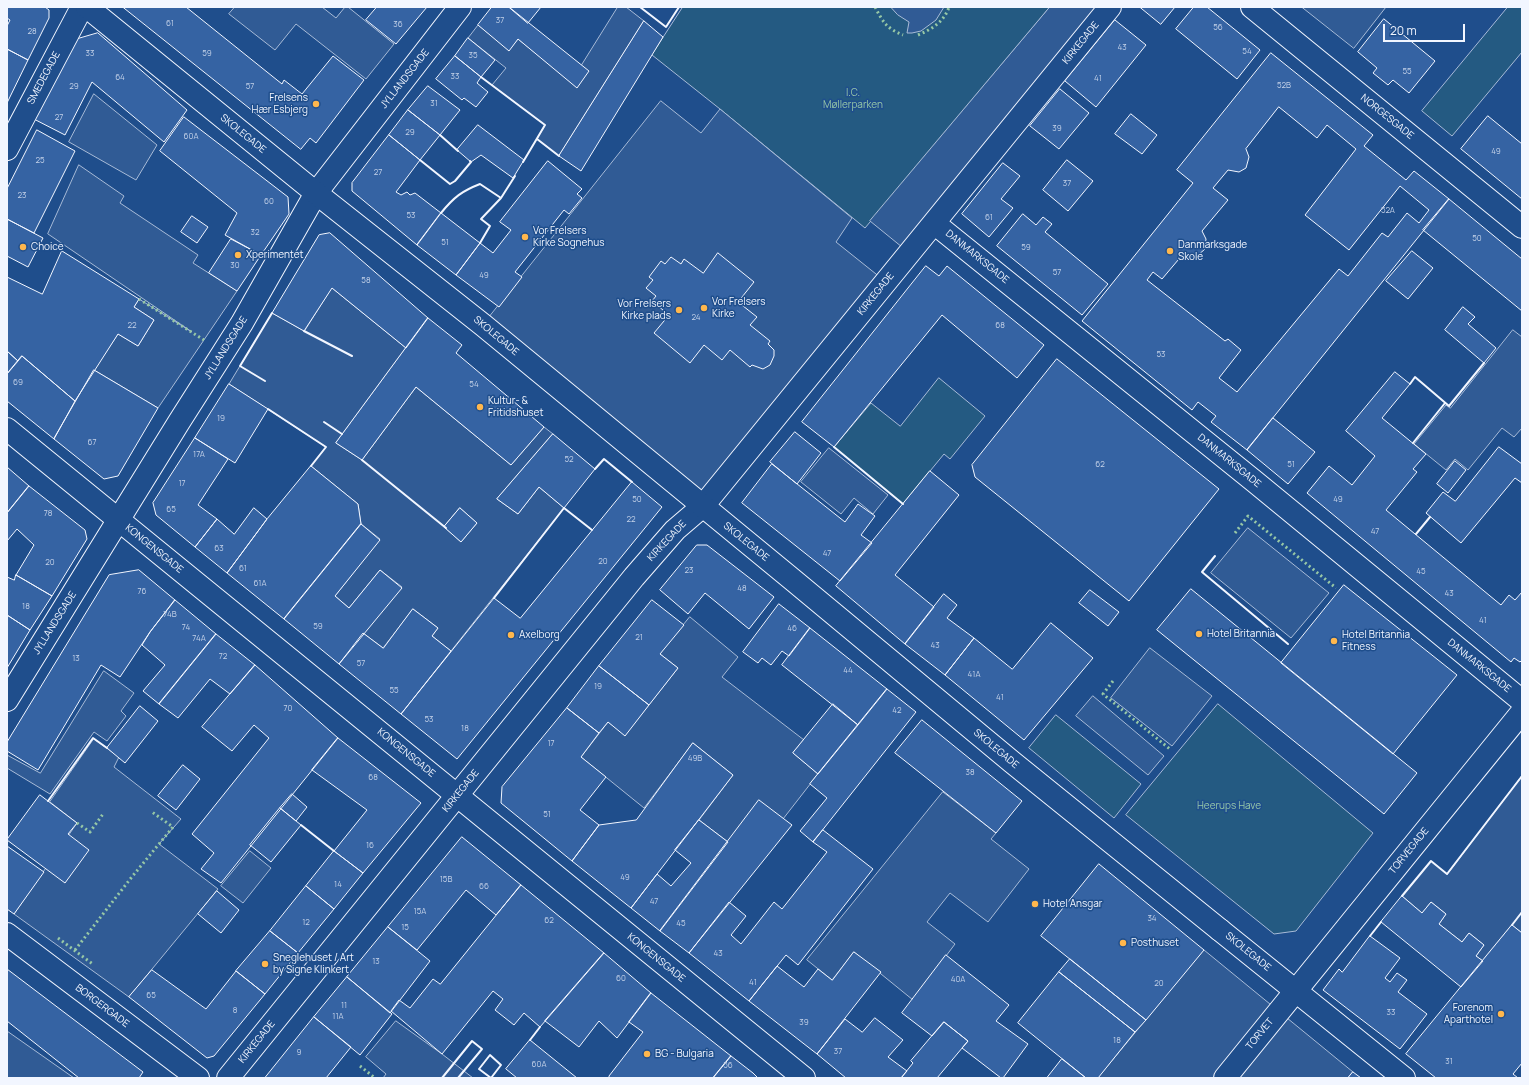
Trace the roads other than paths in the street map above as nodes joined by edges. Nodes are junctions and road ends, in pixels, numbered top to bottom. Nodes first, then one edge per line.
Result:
1 (82, 7) edge
2 (87, 7) edge
3 (460, 7) edge
4 (1110, 7) edge
5 (1252, 7) edge
6 (7, 149) edge
7 (316, 193) junction
8 (934, 223) junction
9 (1522, 227) edge
10 (7, 429) edge
11 (703, 506) junction
12 (118, 521) junction
13 (1515, 695) edge
14 (7, 700) edge
15 (1522, 712) edge
16 (457, 795) junction
17 (7, 934) edge
18 (1296, 990) junction
19 (198, 1078) edge
20 (228, 1078) edge
21 (804, 1078) edge
22 (1225, 1078) edge
23 (1404, 1078) edge

1 - 6 street, SMEDEGADE
2 - 7 street, SKOLEGADE
3 - 7 street, JYLLANDSGADE
4 - 8 street, KIRKEGADE
5 - 9 street, NORGESGADE
7 - 11 street, SKOLEGADE
7 - 12 street, JYLLANDSGADE
8 - 11 street, KIRKEGADE
8 - 13 street, DANMARKSGADE
10 - 12 street, KONGENSGADE
11 - 16 street, KIRKEGADE
11 - 18 street, SKOLEGADE
12 - 14 street, JYLLANDSGADE
12 - 16 street, KONGENSGADE
15 - 18 street, TORVEGADE
16 - 20 street, KIRKEGADE
16 - 21 street, KONGENSGADE
17 - 19 street, BORGERGADE
18 - 22 street, TORVET
18 - 23 street, SKOLEGADE

